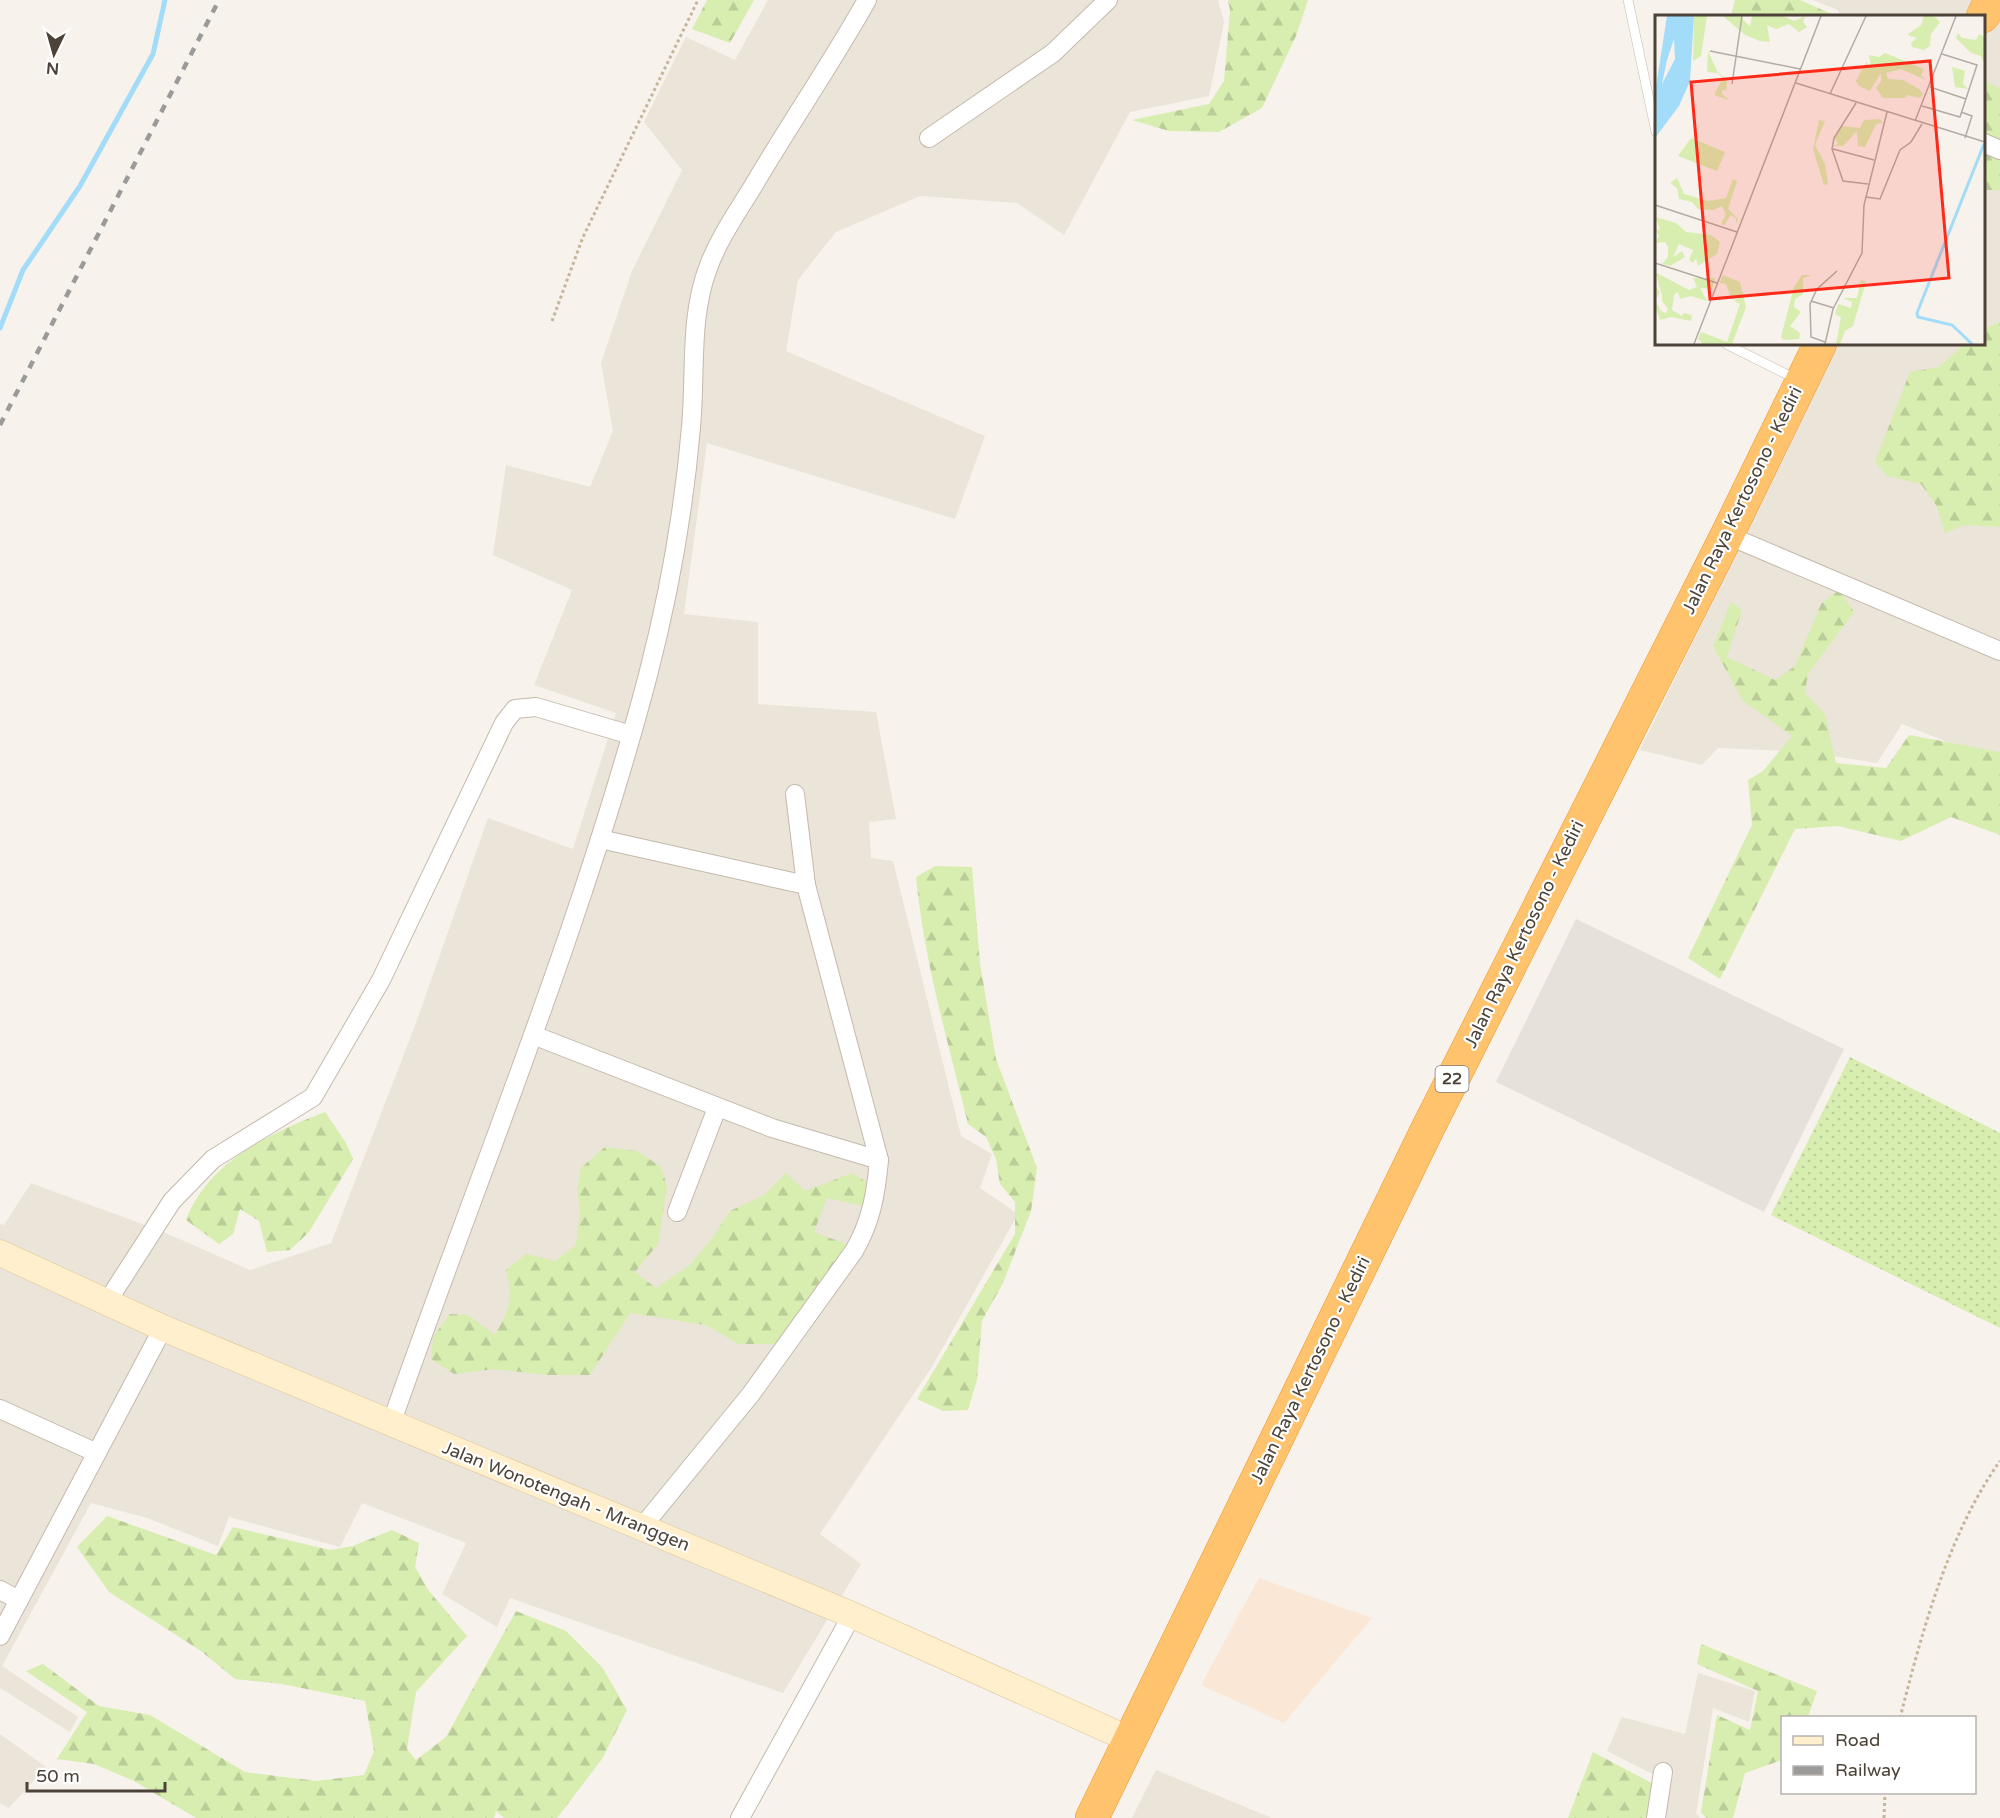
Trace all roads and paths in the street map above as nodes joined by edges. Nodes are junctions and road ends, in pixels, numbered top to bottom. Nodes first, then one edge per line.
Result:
1 (698, 0) edge
2 (867, 0) edge
3 (1108, 0) edge
4 (1628, 0) edge
5 (1991, 0) edge
6 (1984, 15) edge
7 (1655, 127) edge
8 (929, 138) dead end
9 (1985, 144) edge
10 (2000, 150) edge
11 (552, 321) dead end
12 (1728, 345) edge
13 (1819, 345) edge
14 (1801, 381) junction
15 (1726, 535) junction
16 (2000, 651) edge
17 (631, 735) junction
18 (795, 794) dead end
19 (600, 839) junction
20 (806, 885) junction
21 (533, 1035) junction
22 (717, 1108) junction
23 (879, 1160) junction
24 (677, 1212) dead end
25 (0, 1253) edge
26 (107, 1302) junction
27 (163, 1328) junction
28 (0, 1409) edge
29 (391, 1424) junction
30 (97, 1453) junction
31 (2000, 1461) edge
32 (642, 1527) junction
33 (0, 1590) edge
34 (19, 1600) junction
35 (852, 1615) junction
36 (0, 1636) edge
37 (1901, 1716) edge
38 (1131, 1740) junction
39 (1663, 1773) dead end
40 (1885, 1794) edge
41 (740, 1818) edge
42 (1092, 1818) edge
43 (1656, 1818) edge
44 (1884, 1818) edge

1 - 11 path
2 - 17 street
3 - 8 street
4 - 7 lane
5 - 6 highway
9 - 10 street
12 - 14 lane
13 - 14 highway, Jalan Raya Kertosono - Kediri / 22
14 - 15 highway, Jalan Raya Kertosono - Kediri / 22
15 - 16 street
15 - 38 highway, Jalan Raya Kertosono - Kediri / 22
17 - 19 street
17 - 26 street
18 - 20 street
19 - 20 street
19 - 21 street
20 - 23 street
21 - 22 street
21 - 29 street
22 - 23 street
22 - 24 street
23 - 32 street
25 - 26 street, Jalan Wonotengah - Mranggen
26 - 27 street, Jalan Wonotengah - Mranggen
27 - 29 street, Jalan Wonotengah - Mranggen
27 - 30 street
28 - 30 street
29 - 32 street, Jalan Wonotengah - Mranggen
30 - 34 street
31 - 37 path
32 - 35 street, Jalan Wonotengah - Mranggen
33 - 34 street
34 - 36 street
35 - 38 street, Jalan Wonotengah - Mranggen
35 - 41 street
38 - 42 highway, Jalan Raya Kertosono - Kediri / 22
39 - 43 street
40 - 44 path

